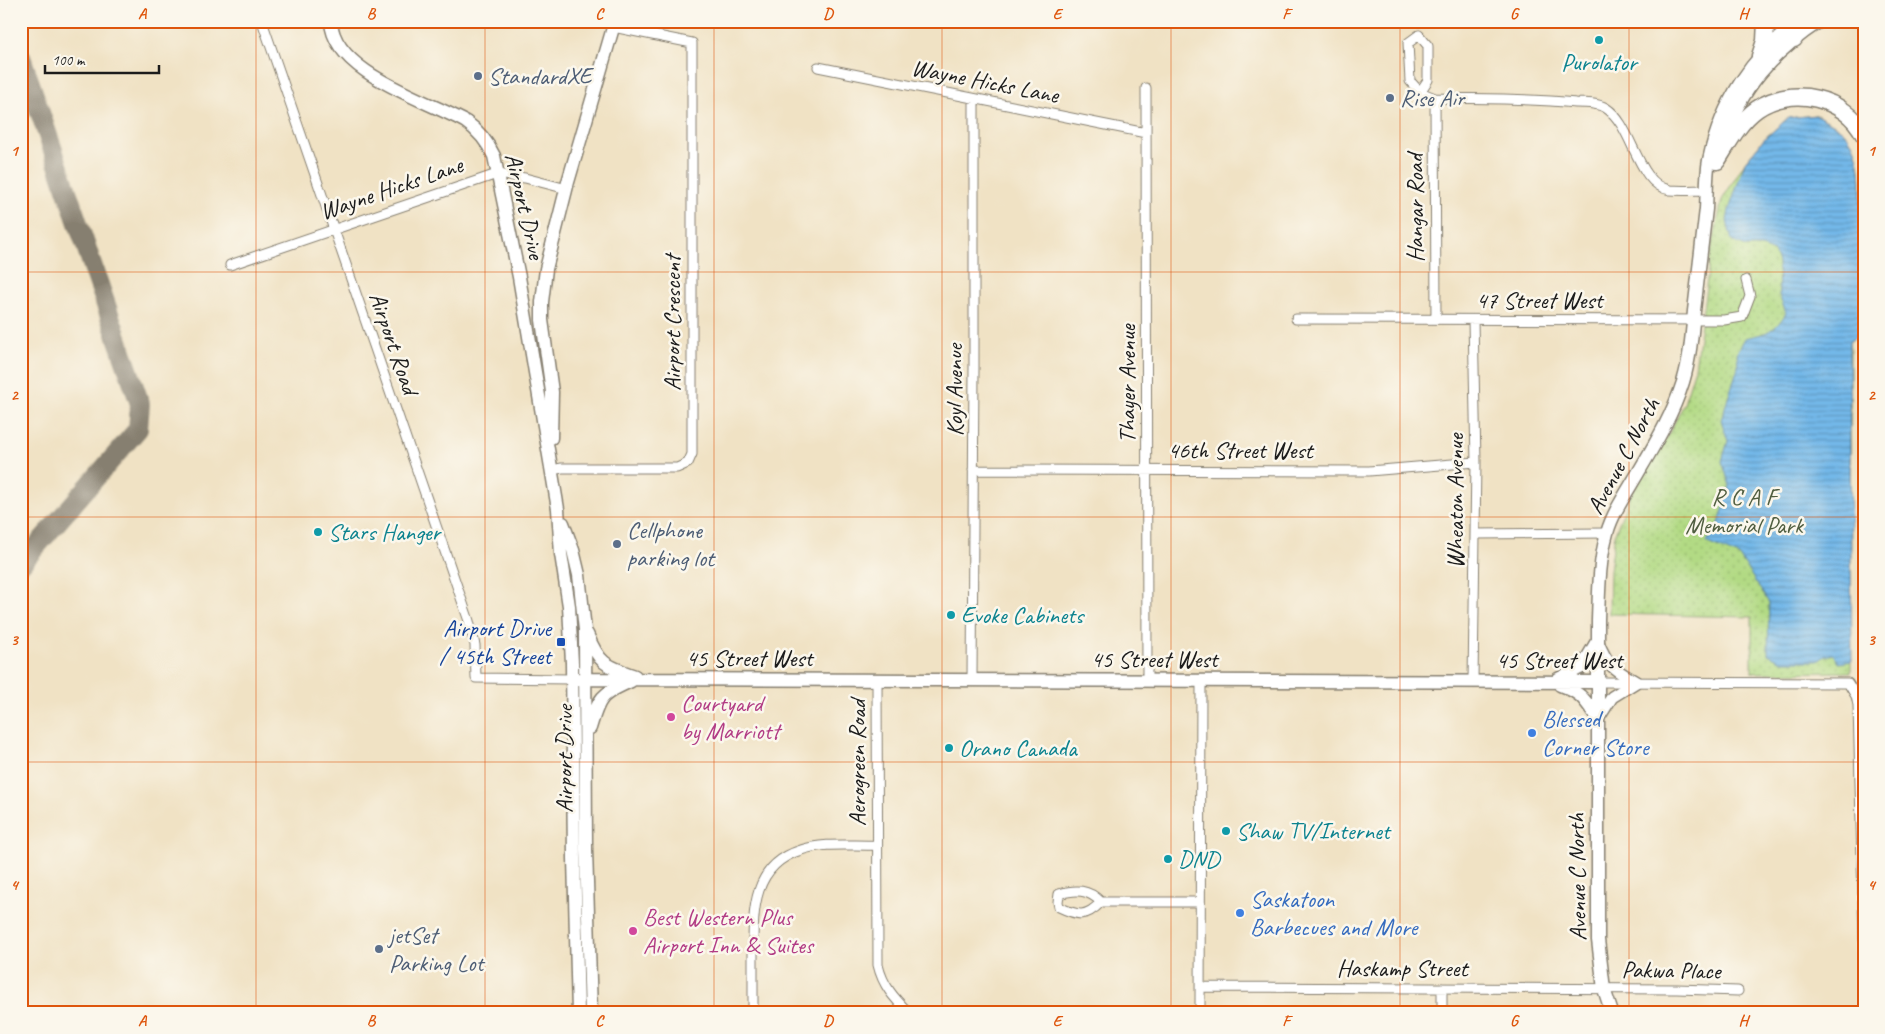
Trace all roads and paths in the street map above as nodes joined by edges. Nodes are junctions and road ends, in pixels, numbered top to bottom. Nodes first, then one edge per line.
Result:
1 (325, 21) edge
2 (331, 21) edge
3 (1766, 21) edge
4 (1820, 21) edge
5 (263, 24) dead end
6 (614, 24) edge
7 (1790, 28) edge
8 (336, 42) junction
9 (1760, 56) junction
10 (818, 67) dead end
11 (1146, 88) dead end
12 (1420, 92) junction
13 (1435, 98) junction
14 (974, 100) junction
15 (1146, 133) junction
16 (1864, 135) edge
17 (1717, 161) junction
18 (497, 174) junction
19 (567, 189) junction
20 (1708, 190) junction
21 (334, 229) junction
22 (230, 265) dead end
23 (1746, 280) dead end
24 (1296, 318) dead end
25 (1436, 319) junction
26 (1473, 320) junction
27 (1693, 320) junction
28 (1476, 462) junction
29 (551, 466) junction
30 (974, 470) junction
31 (1147, 470) junction
32 (558, 509) junction
33 (1607, 533) junction
34 (1475, 534) junction
35 (585, 630) junction
36 (1598, 641) junction
37 (476, 678) joint
38 (578, 678) junction
39 (640, 679) junction
40 (877, 680) junction
41 (972, 680) junction
42 (1147, 681) junction
43 (1201, 681) junction
44 (1473, 682) junction
45 (1551, 682) junction
46 (1597, 682) junction
47 (1636, 682) junction
48 (1598, 719) junction
49 (585, 743) junction
50 (878, 845) junction
51 (1101, 902) dead end
52 (1200, 902) junction
53 (1864, 940) edge
54 (1201, 987) junction
55 (1442, 988) junction
56 (1604, 989) junction
57 (1738, 991) dead end
58 (578, 1013) edge
59 (592, 1013) edge
60 (753, 1013) edge
61 (908, 1013) edge
62 (1200, 1013) edge
63 (1442, 1013) edge
64 (1612, 1013) edge

1 - 8 main road, Airport Drive
2 - 8 main road, Airport Drive
3 - 9 highway
4 - 7 main road, Avenue C North
5 - 21 street, Airport Road
6 - 19 main road, Airport Drive
6 - 29 street, Airport Crescent
7 - 9 main road, Avenue C North
7 - 17 main road, Avenue C North
8 - 18 main road, Airport Drive
9 - 20 main road, Avenue C North
10 - 14 street, Wayne Hicks Lane
11 - 15 street, Thayer Avenue
12 - 12 street
12 - 13 street
13 - 20 street
13 - 25 street, Hangar Road
14 - 15 street, Wayne Hicks Lane
14 - 30 street, Koyl Avenue
15 - 31 street, Thayer Avenue
16 - 17 highway
17 - 20 main road, Avenue C North
18 - 19 street, Wayne Hicks Lane
18 - 21 street, Wayne Hicks Lane
18 - 29 main road, Airport Drive
19 - 29 main road, Airport Drive
20 - 27 main road, Avenue C North
21 - 22 street, Wayne Hicks Lane
21 - 37 street, Airport Road
23 - 27 street, 47 Street West
24 - 25 street, 47 Street West
25 - 26 street, 47 Street West
26 - 27 street, 47 Street West
26 - 28 street, Wheaton Avenue
27 - 33 main road, Avenue C North
28 - 31 street, 46th Street West
28 - 34 street, Wheaton Avenue
29 - 32 main road, Airport Drive
30 - 31 street, 46th Street West
30 - 41 street, Koyl Avenue
31 - 42 street, Thayer Avenue
32 - 35 main road, Airport Drive
32 - 38 main road, Airport Drive
33 - 34 street
33 - 36 main road, Avenue C North
34 - 44 street, Wheaton Avenue
35 - 38 main road, Airport Drive
35 - 39 main road
36 - 45 main road
36 - 46 main road, Avenue C North
36 - 47 street
37 - 38 street, 45 Street West
38 - 39 main road, 45 Street West
38 - 49 main road, Airport Drive
38 - 58 main road, Airport Drive
39 - 40 main road, 45 Street West
39 - 49 main road
40 - 41 main road, 45 Street West
40 - 50 street, Aerogreen Road
41 - 42 main road, 45 Street West
42 - 43 main road, 45 Street West
43 - 44 main road, 45 Street West
43 - 52 street
44 - 45 main road, 45 Street West
45 - 46 main road, 45 Street West
45 - 48 main road
46 - 47 street, 45 Street West
46 - 48 main road, Avenue C North
47 - 48 street
47 - 53 street, 45 Street West
48 - 56 main road, Avenue C North
49 - 59 main road, Airport Drive
50 - 60 street
50 - 61 street, Aerogreen Road
51 - 52 street
52 - 54 street
54 - 55 street, Haskamp Street
54 - 62 street
55 - 56 street, Haskamp Street
55 - 63 street
56 - 57 street, Pakwa Place
56 - 64 main road, Avenue C North

